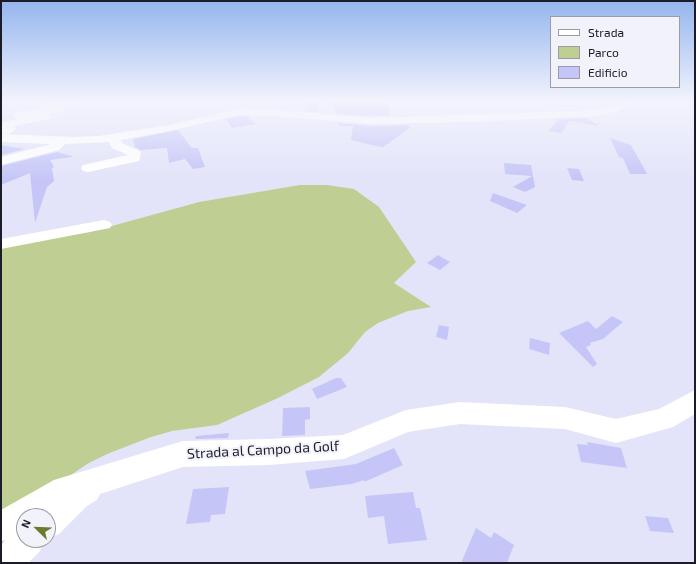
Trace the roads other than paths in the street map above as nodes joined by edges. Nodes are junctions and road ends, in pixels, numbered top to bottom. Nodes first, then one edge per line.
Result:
1 (8, 127) edge
2 (171, 127) edge
3 (3, 133) edge
4 (114, 138) junction
5 (63, 141) junction
6 (30, 154) junction
7 (1, 161) edge
8 (1, 168) edge
9 (88, 168) dead end
10 (104, 225) dead end
11 (1, 244) edge
12 (695, 401) edge
13 (106, 479) junction
14 (56, 515) edge
15 (1, 527) edge
16 (21, 548) edge
17 (5, 563) edge

1 - 3 street
2 - 4 street
3 - 5 street
4 - 5 street
4 - 9 street
5 - 6 street
6 - 7 street
6 - 8 street
10 - 11 street
12 - 13 street, Strada al Campo da Golf
13 - 14 street
13 - 15 street, Strada al Campo da Golf
16 - 17 street

